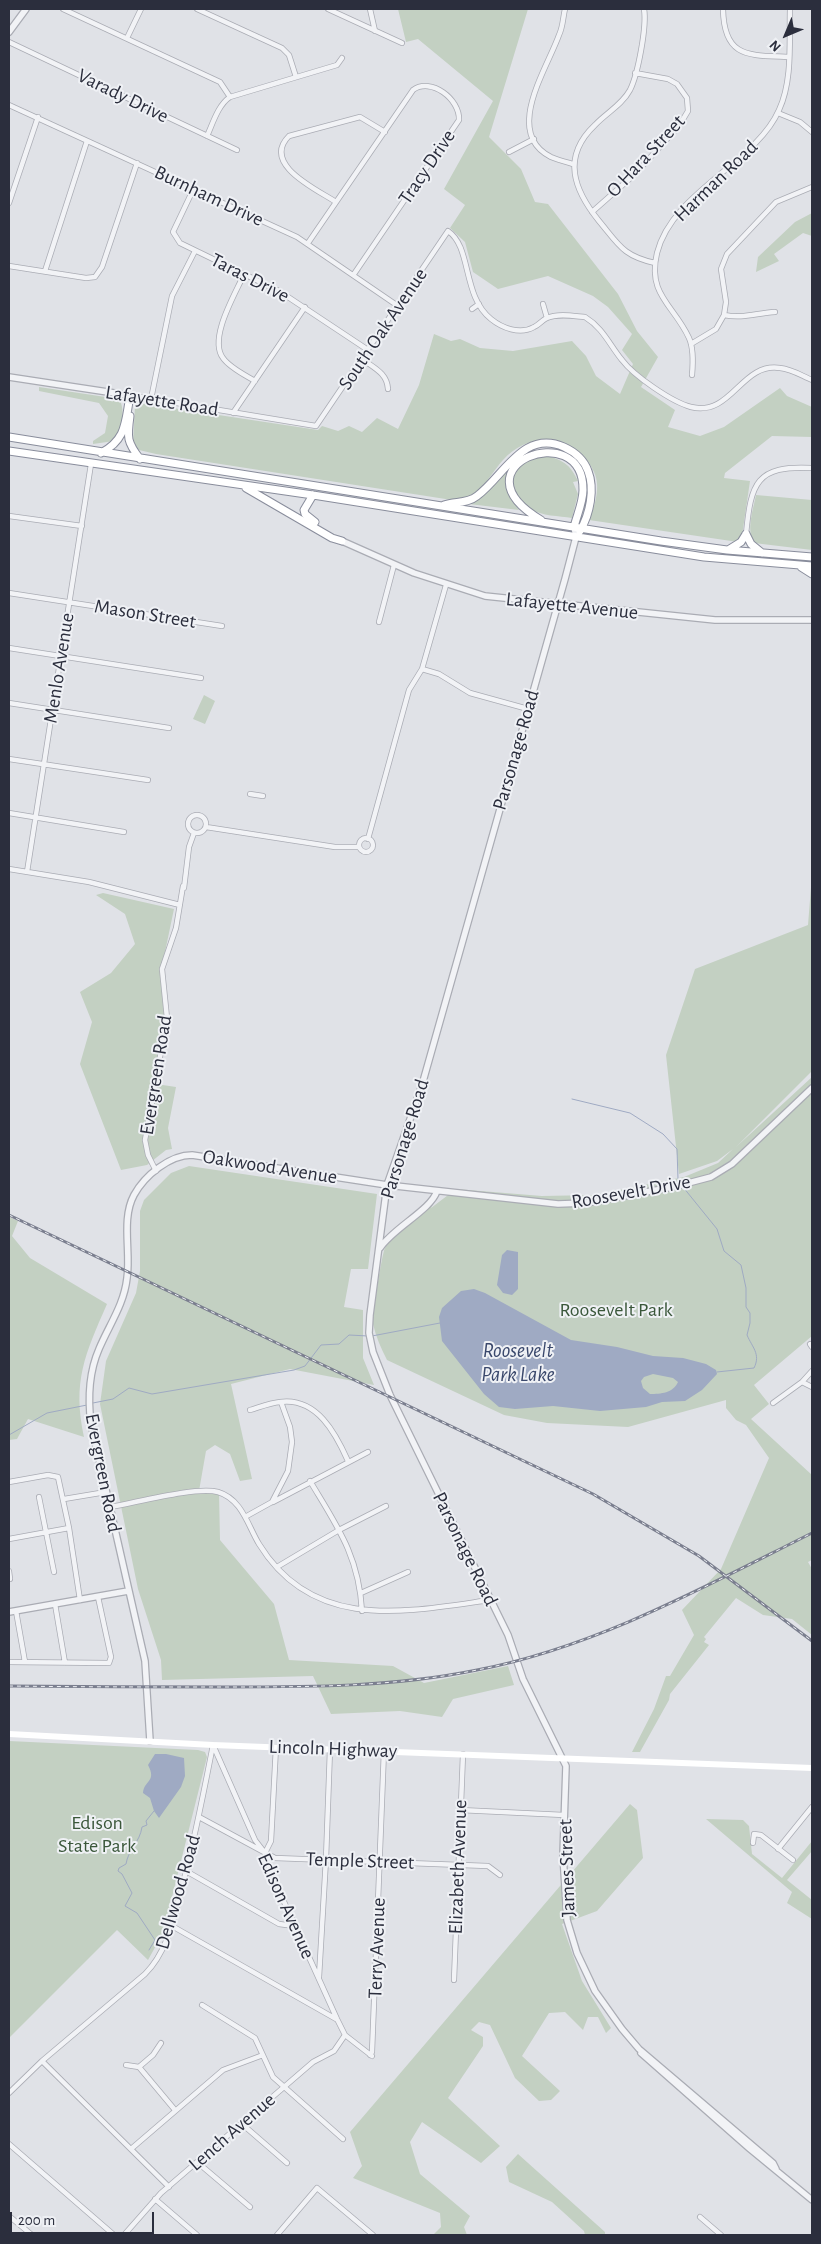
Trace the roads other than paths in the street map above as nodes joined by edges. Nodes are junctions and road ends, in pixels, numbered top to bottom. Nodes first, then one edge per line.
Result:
1 (26, 9) edge
2 (63, 9) edge
3 (141, 9) edge
4 (197, 9) edge
5 (328, 9) edge
6 (370, 9) edge
7 (565, 9) edge
8 (644, 9) edge
9 (722, 9) edge
10 (790, 9) edge
11 (375, 30) junction
12 (9, 32) edge
13 (127, 38) junction
14 (9, 42) edge
15 (402, 43) dead end
16 (788, 57) junction
17 (342, 58) dead end
18 (634, 73) junction
19 (296, 77) junction
20 (230, 97) junction
21 (9, 105) edge
22 (778, 113) junction
23 (38, 117) junction
24 (384, 132) junction
25 (812, 132) edge
26 (206, 136) junction
27 (534, 139) junction
28 (87, 141) junction
29 (237, 150) dead end
30 (509, 152) dead end
31 (137, 163) junction
32 (574, 164) junction
33 (812, 187) edge
34 (193, 190) junction
35 (336, 202) junction
36 (9, 203) edge
37 (592, 212) junction
38 (308, 243) junction
39 (195, 251) junction
40 (655, 263) junction
41 (9, 266) edge
42 (45, 270) junction
43 (244, 274) junction
44 (354, 274) junction
45 (479, 304) junction
46 (543, 304) dead end
47 (398, 306) junction
48 (305, 307) junction
49 (472, 309) dead end
50 (775, 312) dead end
51 (724, 314) junction
52 (547, 318) junction
53 (691, 344) junction
54 (368, 350) junction
55 (362, 359) junction
56 (692, 375) dead end
57 (9, 377) edge
58 (812, 380) edge
59 (255, 381) junction
60 (388, 388) dead end
61 (132, 396) junction
62 (151, 399) junction
63 (233, 412) junction
64 (316, 426) joint
65 (9, 437) edge
66 (9, 451) edge
67 (101, 453) junction
68 (140, 459) junction
69 (91, 464) junction
70 (812, 468) edge
71 (240, 485) junction
72 (314, 495) junction
73 (442, 506) junction
74 (9, 516) edge
75 (545, 523) junction
76 (82, 526) junction
77 (574, 527) junction
78 (582, 528) junction
79 (746, 534) junction
80 (576, 537) junction
81 (342, 541) junction
82 (728, 550) junction
83 (764, 554) junction
84 (812, 557) edge
85 (394, 565) junction
86 (798, 566) junction
87 (812, 566) edge
88 (812, 574) edge
89 (446, 585) junction
90 (9, 592) edge
91 (69, 602) junction
92 (558, 604) junction
93 (812, 620) edge
94 (379, 622) dead end
95 (222, 626) dead end
96 (9, 648) edge
97 (62, 656) junction
98 (422, 669) junction
99 (201, 678) dead end
100 (9, 703) edge
101 (528, 709) junction
102 (53, 710) junction
103 (169, 728) dead end
104 (9, 759) edge
105 (44, 764) junction
106 (148, 780) dead end
107 (250, 794) dead end
108 (263, 796) dead end
109 (9, 814) edge
110 (36, 818) junction
111 (206, 827) junction
112 (124, 832) dead end
113 (194, 833) junction
114 (368, 839) junction
115 (360, 847) junction
116 (9, 869) edge
117 (27, 872) junction
118 (180, 905) junction
119 (812, 1088) edge
120 (156, 1171) junction
121 (387, 1185) junction
122 (437, 1191) junction
123 (378, 1250) junction
124 (812, 1371) edge
125 (802, 1382) junction
126 (812, 1387) edge
127 (281, 1402) junction
128 (773, 1403) dead end
129 (250, 1410) dead end
130 (368, 1452) dead end
131 (348, 1461) junction
132 (310, 1481) junction
133 (9, 1482) edge
134 (106, 1492) junction
135 (39, 1496) dead end
136 (64, 1499) junction
137 (272, 1502) junction
138 (386, 1506) dead end
139 (110, 1507) junction
140 (244, 1517) junction
141 (69, 1528) junction
142 (339, 1530) junction
143 (46, 1532) junction
144 (9, 1539) edge
145 (277, 1567) junction
146 (9, 1571) edge
147 (54, 1572) dead end
148 (408, 1572) dead end
149 (10, 1579) dead end
150 (128, 1591) junction
151 (361, 1593) junction
152 (98, 1597) junction
153 (80, 1600) junction
154 (490, 1600) junction
155 (55, 1604) junction
156 (362, 1611) junction
157 (12, 1612) edge
158 (9, 1662) edge
159 (25, 1662) junction
160 (65, 1662) junction
161 (9, 1734) edge
162 (150, 1741) junction
163 (213, 1745) junction
164 (276, 1747) junction
165 (330, 1749) junction
166 (384, 1750) junction
167 (463, 1754) junction
168 (563, 1758) junction
169 (812, 1768) edge
170 (812, 1807) edge
171 (460, 1810) junction
172 (564, 1815) junction
173 (199, 1817) junction
174 (753, 1843) dead end
175 (778, 1849) junction
176 (265, 1853) junction
177 (326, 1860) junction
178 (793, 1860) dead end
179 (380, 1862) junction
180 (458, 1865) junction
181 (186, 1871) junction
182 (500, 1875) dead end
183 (172, 1926) junction
184 (294, 1926) junction
185 (319, 1979) junction
186 (454, 1980) dead end
187 (202, 2005) dead end
188 (337, 2019) junction
189 (345, 2035) junction
190 (161, 2043) dead end
191 (264, 2055) junction
192 (371, 2056) joint
193 (42, 2061) junction
194 (126, 2065) dead end
195 (139, 2067) junction
196 (284, 2088) junction
197 (9, 2093) edge
198 (175, 2110) junction
199 (242, 2124) junction
200 (343, 2139) dead end
201 (9, 2144) edge
202 (131, 2149) junction
203 (198, 2162) junction
204 (288, 2163) dead end
205 (168, 2187) junction
206 (155, 2199) junction
207 (812, 2200) edge
208 (250, 2207) dead end
209 (9, 2216) edge
210 (700, 2217) dead end
211 (280, 2234) edge
212 (32, 2235) edge
213 (114, 2235) edge
214 (124, 2235) edge
215 (197, 2235) edge
216 (373, 2235) edge
217 (721, 2235) edge

1 - 12 street
2 - 13 street
3 - 13 street
4 - 19 street
5 - 11 street
6 - 11 street
7 - 27 street
8 - 18 street
9 - 16 street
10 - 16 street, Harman Road
11 - 15 street
13 - 20 street
14 - 26 street, Varady Drive
16 - 22 street, Harman Road
17 - 19 street
18 - 32 street
18 - 37 street, O Hara Street
19 - 20 street
20 - 26 street
21 - 23 street, Burnham Drive
22 - 25 street
22 - 40 street, Harman Road
23 - 28 street, Burnham Drive
23 - 36 street
24 - 35 street, Tracy Drive
24 - 35 street
24 - 44 street, Tracy Drive
26 - 29 street, Varady Drive
27 - 30 street
27 - 32 street
28 - 31 street, Burnham Drive
28 - 42 street
31 - 34 street, Burnham Drive
31 - 42 street
32 - 37 street
33 - 51 street
34 - 38 street, Burnham Drive
34 - 39 street, Taras Drive
35 - 38 street, Tracy Drive
37 - 40 street
38 - 44 street, Burnham Drive
39 - 43 street, Taras Drive
39 - 62 street
40 - 53 street, Harman Road
41 - 42 street
43 - 48 street, Taras Drive
43 - 59 street
44 - 47 street, Burnham Drive
45 - 47 street, South Oak Avenue
45 - 49 street
45 - 52 street
46 - 52 street
47 - 54 street, South Oak Avenue
48 - 54 street, Taras Drive
48 - 59 street
50 - 51 street
51 - 53 street
52 - 58 street
53 - 56 street, Harman Road
54 - 55 street, South Oak Avenue
55 - 60 street
55 - 64 street, South Oak Avenue
57 - 61 street, Lafayette Road
59 - 63 street
61 - 62 street, Lafayette Road
61 - 67 highway
61 - 68 highway
62 - 63 street, Lafayette Road
63 - 64 street, Lafayette Road
65 - 67 highway
66 - 69 highway
67 - 68 highway
68 - 73 highway
69 - 71 highway
69 - 76 street, Menlo Avenue
70 - 79 street
71 - 72 highway
71 - 81 highway
72 - 80 highway
72 - 81 highway
73 - 75 highway
73 - 78 highway
74 - 76 street
75 - 77 highway
75 - 77 highway
76 - 91 street, Menlo Avenue
77 - 78 highway
77 - 80 street, Parsonage Road
78 - 80 highway
78 - 82 highway
79 - 82 highway
79 - 83 highway
80 - 86 highway
80 - 92 street, Parsonage Road
81 - 85 street, Lafayette Avenue
82 - 83 highway
83 - 84 highway
85 - 89 street, Lafayette Avenue
85 - 94 street
86 - 87 highway
86 - 88 highway
89 - 92 street, Lafayette Avenue
89 - 98 street
90 - 91 street, Mason Street
91 - 95 street, Mason Street
91 - 97 street, Menlo Avenue
92 - 93 street, Lafayette Avenue
92 - 101 street, Parsonage Road
96 - 97 street
97 - 99 street
97 - 102 street, Menlo Avenue
98 - 101 street
98 - 114 street
100 - 102 street
101 - 121 street, Parsonage Road
102 - 103 street
102 - 105 street, Menlo Avenue
104 - 105 street
105 - 106 street
105 - 110 street, Menlo Avenue
107 - 108 street
109 - 110 street
110 - 112 street
110 - 117 street, Menlo Avenue
111 - 113 street
111 - 113 street, Evergreen Road
111 - 115 street, Evergreen Road
113 - 118 street, Evergreen Road
114 - 115 street
114 - 115 street
116 - 117 street
117 - 118 street
118 - 120 street, Evergreen Road
119 - 122 street, Roosevelt Drive
120 - 121 street, Oakwood Avenue
120 - 134 street, Evergreen Road
121 - 122 street, Roosevelt Drive
121 - 123 street, Parsonage Road
122 - 123 street
123 - 154 street, Parsonage Road
124 - 125 street
125 - 126 street
125 - 128 street
127 - 129 street
127 - 131 street
127 - 137 street
130 - 131 street
131 - 132 street
132 - 137 street
132 - 142 street
133 - 136 street
134 - 136 street
134 - 139 street, Evergreen Road
135 - 143 street
136 - 141 street
137 - 140 street
138 - 142 street
139 - 140 street
139 - 150 street, Evergreen Road
140 - 145 street
141 - 143 street
141 - 153 street
142 - 145 street
142 - 151 street
143 - 144 street
143 - 147 street
145 - 156 street
146 - 149 street
148 - 151 street
150 - 152 street
150 - 162 street, Evergreen Road
151 - 156 street
152 - 153 street
152 - 160 street
153 - 155 street
154 - 156 street
154 - 168 street, Parsonage Road
155 - 157 street
155 - 160 street
157 - 159 street
158 - 159 street
159 - 160 street
161 - 162 main road, Lincoln Highway
162 - 163 main road, Lincoln Highway
163 - 164 main road, Lincoln Highway
163 - 173 street, Dellwood Road
163 - 176 street, Edison Avenue
164 - 165 main road, Lincoln Highway
164 - 176 street
165 - 166 main road, Lincoln Highway
165 - 177 street
166 - 167 main road, Lincoln Highway
166 - 179 street, Terry Avenue
167 - 168 main road, Lincoln Highway
167 - 171 street, Elizabeth Avenue
168 - 169 main road, Lincoln Highway
168 - 172 street, James Street
170 - 175 street
171 - 172 street
171 - 180 street, Elizabeth Avenue
172 - 207 street, James Street
173 - 176 street, Temple Street
173 - 181 street, Dellwood Road
174 - 175 street
175 - 178 street
176 - 177 street, Temple Street
176 - 184 street, Edison Avenue
177 - 179 street, Temple Street
177 - 185 street
179 - 180 street, Temple Street
179 - 192 street, Terry Avenue
180 - 182 street, Temple Street
180 - 186 street, Elizabeth Avenue
181 - 183 street, Dellwood Road
181 - 184 street
183 - 188 street
183 - 193 street, Dellwood Road
184 - 185 street, Edison Avenue
185 - 188 street, Edison Avenue
187 - 191 street
188 - 189 street, Edison Avenue
189 - 192 street, Edison Avenue
189 - 196 street, Lench Avenue
190 - 195 street
191 - 196 street
191 - 198 street
193 - 197 street, Dellwood Road
193 - 202 street
194 - 195 street
195 - 198 street
196 - 199 street, Lench Avenue
196 - 200 street
198 - 202 street
199 - 203 street, Lench Avenue
199 - 204 street
201 - 213 street
202 - 205 street
203 - 205 street, Lench Avenue
203 - 208 street
205 - 206 street, Lench Avenue
206 - 214 street, Lench Avenue
206 - 215 street
209 - 212 street
210 - 217 street
211 - 216 street

